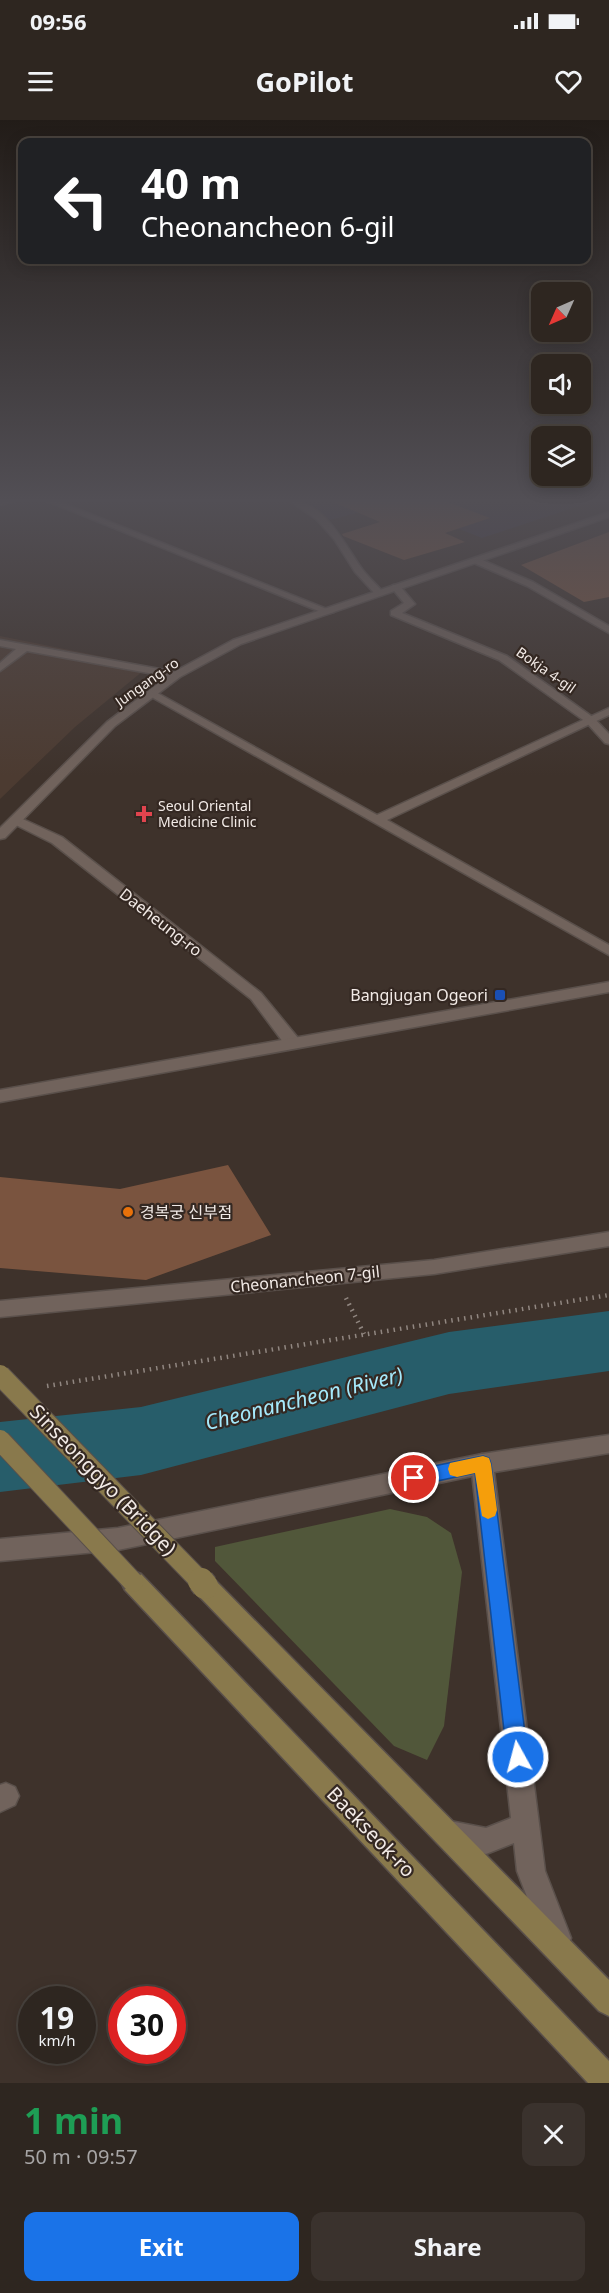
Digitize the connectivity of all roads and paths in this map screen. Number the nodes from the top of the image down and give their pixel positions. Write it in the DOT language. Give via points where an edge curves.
graph roads {
  1 [pos="280,593"];
  2 [pos="379,593"];
  3 [pos="401,593"];
  4 [pos="545,593"];
  5 [pos="329,612"];
  6 [pos="609,630"];
  7 [pos="0,643"];
  8 [pos="25,647"];
  9 [pos="0,668"];
  10 [pos="176,675"];
  11 [pos="152,693"];
  12 [pos="609,711"];
  13 [pos="590,720"];
  14 [pos="609,741"];
  15 [pos="16,820"];
  16 [pos="377,820"];
  17 [pos="0,835"];
  18 [pos="609,951"];
  19 [pos="609,987"];
  20 [pos="292,1042"];
  21 [pos="0,1096"];
  22 [pos="609,1239"];
  23 [pos="335,1276"];
  24 [pos="609,1295"];
  25 [pos="0,1309"];
  26 [pos="364,1334"];
  27 [pos="0,1375"];
  28 [pos="43,1387"];
  29 [pos="0,1440"];
  30 [pos="609,1444"];
  31 [pos="483,1464"];
  32 [pos="0,1550"];
  33 [pos="0,1793"];
  34 [pos="0,1799"];
  35 [pos="526,1825"];
  36 [pos="448,1833"];
  37 [pos="565,1956"];
  38 [pos="609,2001"];
  39 [pos="609,2083"];
  1 -- 5 [label="street"];
  2 -- 5 [label="street, Jungang-ro"];
  3 -- 13 [label="street, Bokja 4-gil" via="410,604 394,613 503,658"];
  4 -- 6 [label="street"];
  5 -- 10 [label="street, Jungang-ro" via="237,642"];
  7 -- 8 [label="street"];
  8 -- 9 [label="street"];
  8 -- 10 [label="street"];
  10 -- 11 [label="street, Jungang-ro"];
  11 -- 15 [label="street, Jungang-ro" via="111,724"];
  11 -- 16 [label="street"];
  12 -- 13 [label="street"];
  13 -- 14 [label="street, Bokja 4-gil"];
  13 -- 16 [label="street"];
  15 -- 17 [label="street, Jungang-ro"];
  15 -- 20 [label="street, Daeheung-ro" via="57,840 256,996"];
  16 -- 18 [label="street"];
  19 -- 20 [label="street"];
  20 -- 21 [label="street"];
  22 -- 23 [label="street, Cheonancheon 7-gil" via="467,1262"];
  23 -- 25 [label="street, Cheonancheon 7-gil"];
  23 -- 26 [label="path"];
  24 -- 26 [label="path"];
  26 -- 28 [label="path"];
  27 -- 36 [label="main road, Sinseonggyo (Bridge), bridge"];
  29 -- 39 [label="main road, Baekseok-ro, bridge"];
  30 -- 31 [label="street"];
  31 -- 32 [label="street" via="118,1539"];
  31 -- 35 [label="street"];
  33 -- 34 [label="street" via="6,1796"];
  35 -- 36 [label="street" via="486,1841"];
  35 -- 37 [label="street" via="531,1871"];
  36 -- 37 [label="main road"];
  37 -- 38 [label="main road"];
}
